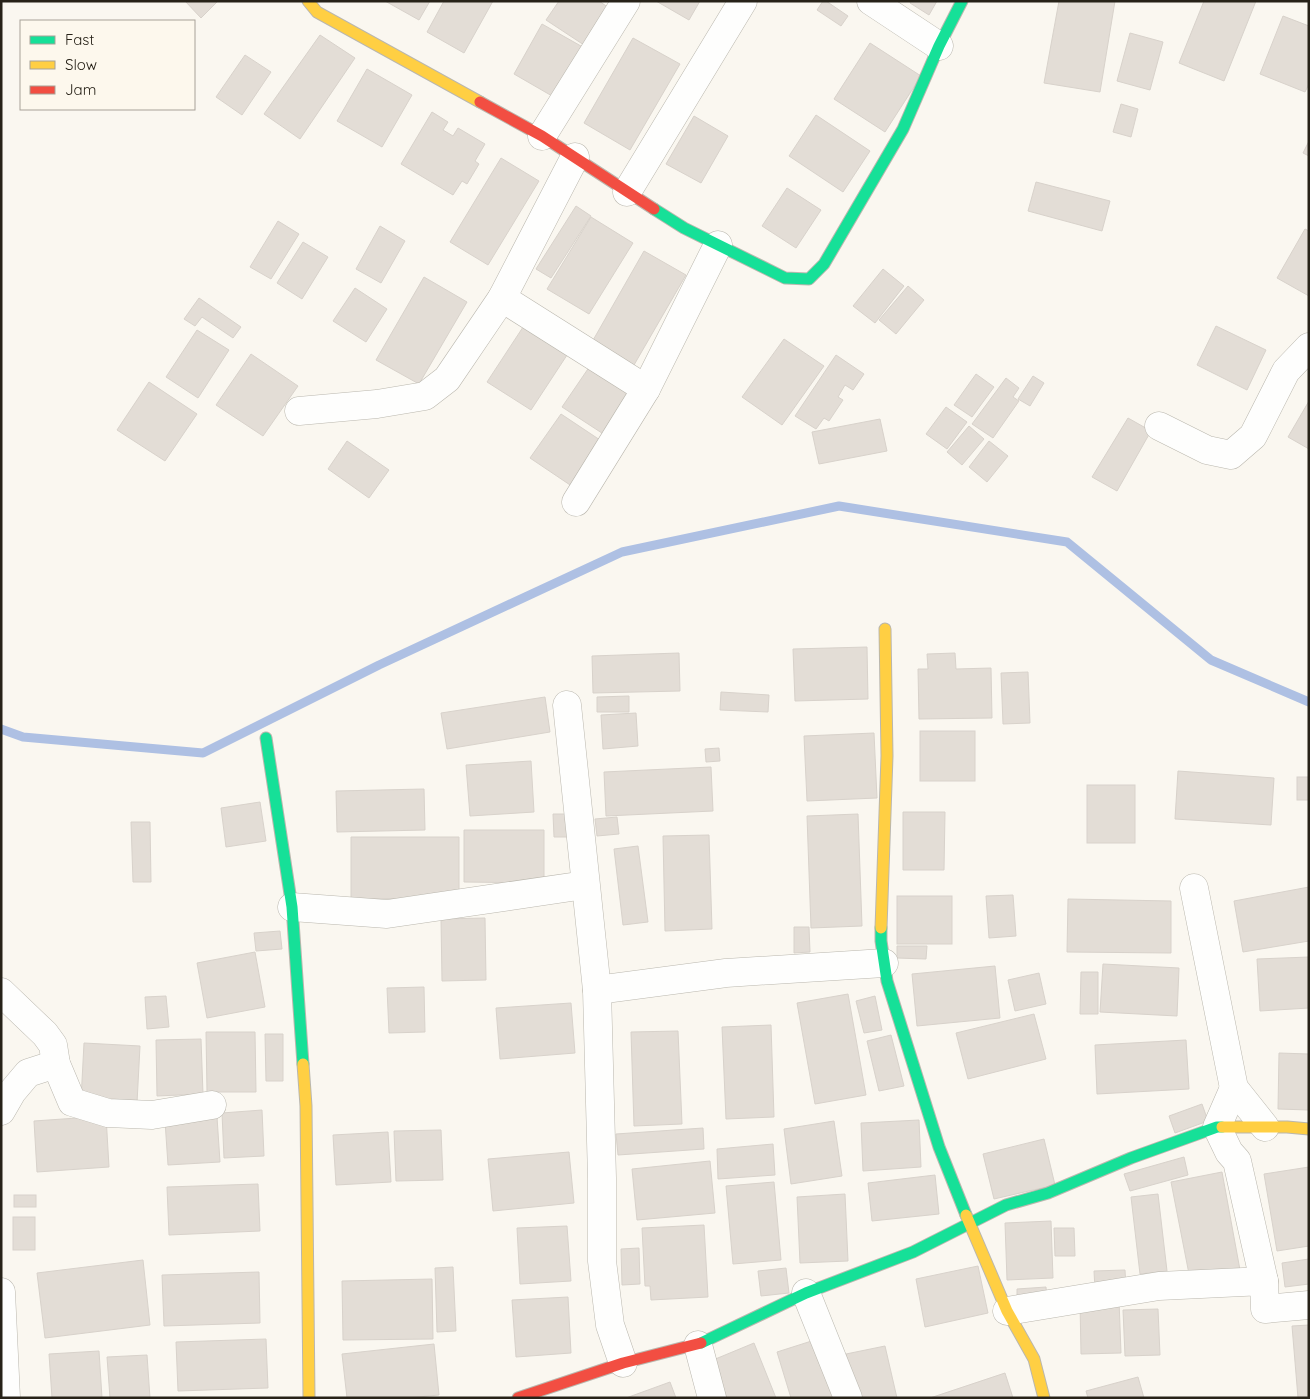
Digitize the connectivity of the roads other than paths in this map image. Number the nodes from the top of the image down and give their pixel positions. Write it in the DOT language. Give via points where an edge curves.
graph roads {
  1 [pos="308,1"];
  2 [pos="626,1"];
  3 [pos="743,1"];
  4 [pos="871,1"];
  5 [pos="962,1"];
  6 [pos="939,46"];
  7 [pos="542,136"];
  8 [pos="575,157"];
  9 [pos="627,192"];
  10 [pos="718,245"];
  11 [pos="502,298"];
  12 [pos="1309,347"];
  13 [pos="646,389"];
  14 [pos="299,411"];
  15 [pos="1159,426"];
  16 [pos="576,502"];
  17 [pos="885,629"];
  18 [pos="567,705"];
  19 [pos="266,738"];
  20 [pos="586,885"];
  21 [pos="1194,888"];
  22 [pos="292,908"];
  23 [pos="884,962"];
  24 [pos="596,990"];
  25 [pos="1,992"];
  26 [pos="56,1064"];
  27 [pos="1234,1088"];
  28 [pos="212,1105"];
  29 [pos="1,1111"];
  30 [pos="1217,1127"];
  31 [pos="1266,1127"];
  32 [pos="1309,1129"];
  33 [pos="970,1224"];
  34 [pos="1264,1281"];
  35 [pos="1,1292"];
  36 [pos="806,1293"];
  37 [pos="1309,1305"];
  38 [pos="1007,1312"];
  39 [pos="698,1345"];
  40 [pos="622,1363"];
  41 [pos="6,1398"];
  42 [pos="309,1398"];
  43 [pos="519,1398"];
  44 [pos="712,1398"];
  45 [pos="848,1398"];
  46 [pos="1044,1398"];
  1 -- 7 [label="street" via="317,12"];
  2 -- 7 [label="street"];
  3 -- 9 [label="street"];
  4 -- 6 [label="street"];
  5 -- 6 [label="street"];
  6 -- 10 [label="street" via="903,129 824,264 809,279 785,278"];
  7 -- 8 [label="street"];
  8 -- 9 [label="street"];
  8 -- 11 [label="street"];
  9 -- 10 [label="street"];
  10 -- 13 [label="street"];
  11 -- 13 [label="street"];
  11 -- 14 [label="street" via="447,379 425,396"];
  12 -- 15 [label="street" via="1286,371 1253,436 1231,455 1207,450"];
  13 -- 16 [label="street"];
  17 -- 23 [label="street" via="887,756 881,941"];
  18 -- 20 [label="street"];
  19 -- 22 [label="street"];
  20 -- 22 [label="street" via="387,914"];
  20 -- 24 [label="street"];
  21 -- 27 [label="street"];
  22 -- 42 [label="street" via="306,1106"];
  23 -- 24 [label="street" via="726,973"];
  23 -- 33 [label="street" via="887,981 939,1147"];
  24 -- 40 [label="street" via="602,1261 610,1326"];
  25 -- 26 [label="street" via="45,1034 53,1045"];
  26 -- 28 [label="street" via="72,1102 108,1113 152,1114"];
  26 -- 29 [label="street" via="28,1072"];
  27 -- 30 [label="street"];
  27 -- 31 [label="street"];
  30 -- 31 [label="street"];
  30 -- 33 [label="street" via="1130,1158 1048,1193 1006,1205"];
  30 -- 34 [label="street" via="1236,1161"];
  31 -- 32 [label="street"];
  33 -- 36 [label="street" via="913,1252"];
  33 -- 38 [label="street"];
  34 -- 37 [label="street" via="1265,1309"];
  34 -- 38 [label="street" via="1159,1286"];
  35 -- 41 [label="street"];
  36 -- 39 [label="street"];
  36 -- 45 [label="street"];
  38 -- 46 [label="street" via="1034,1359"];
  39 -- 40 [label="street"];
  39 -- 44 [label="street"];
  40 -- 43 [label="street"];
}
